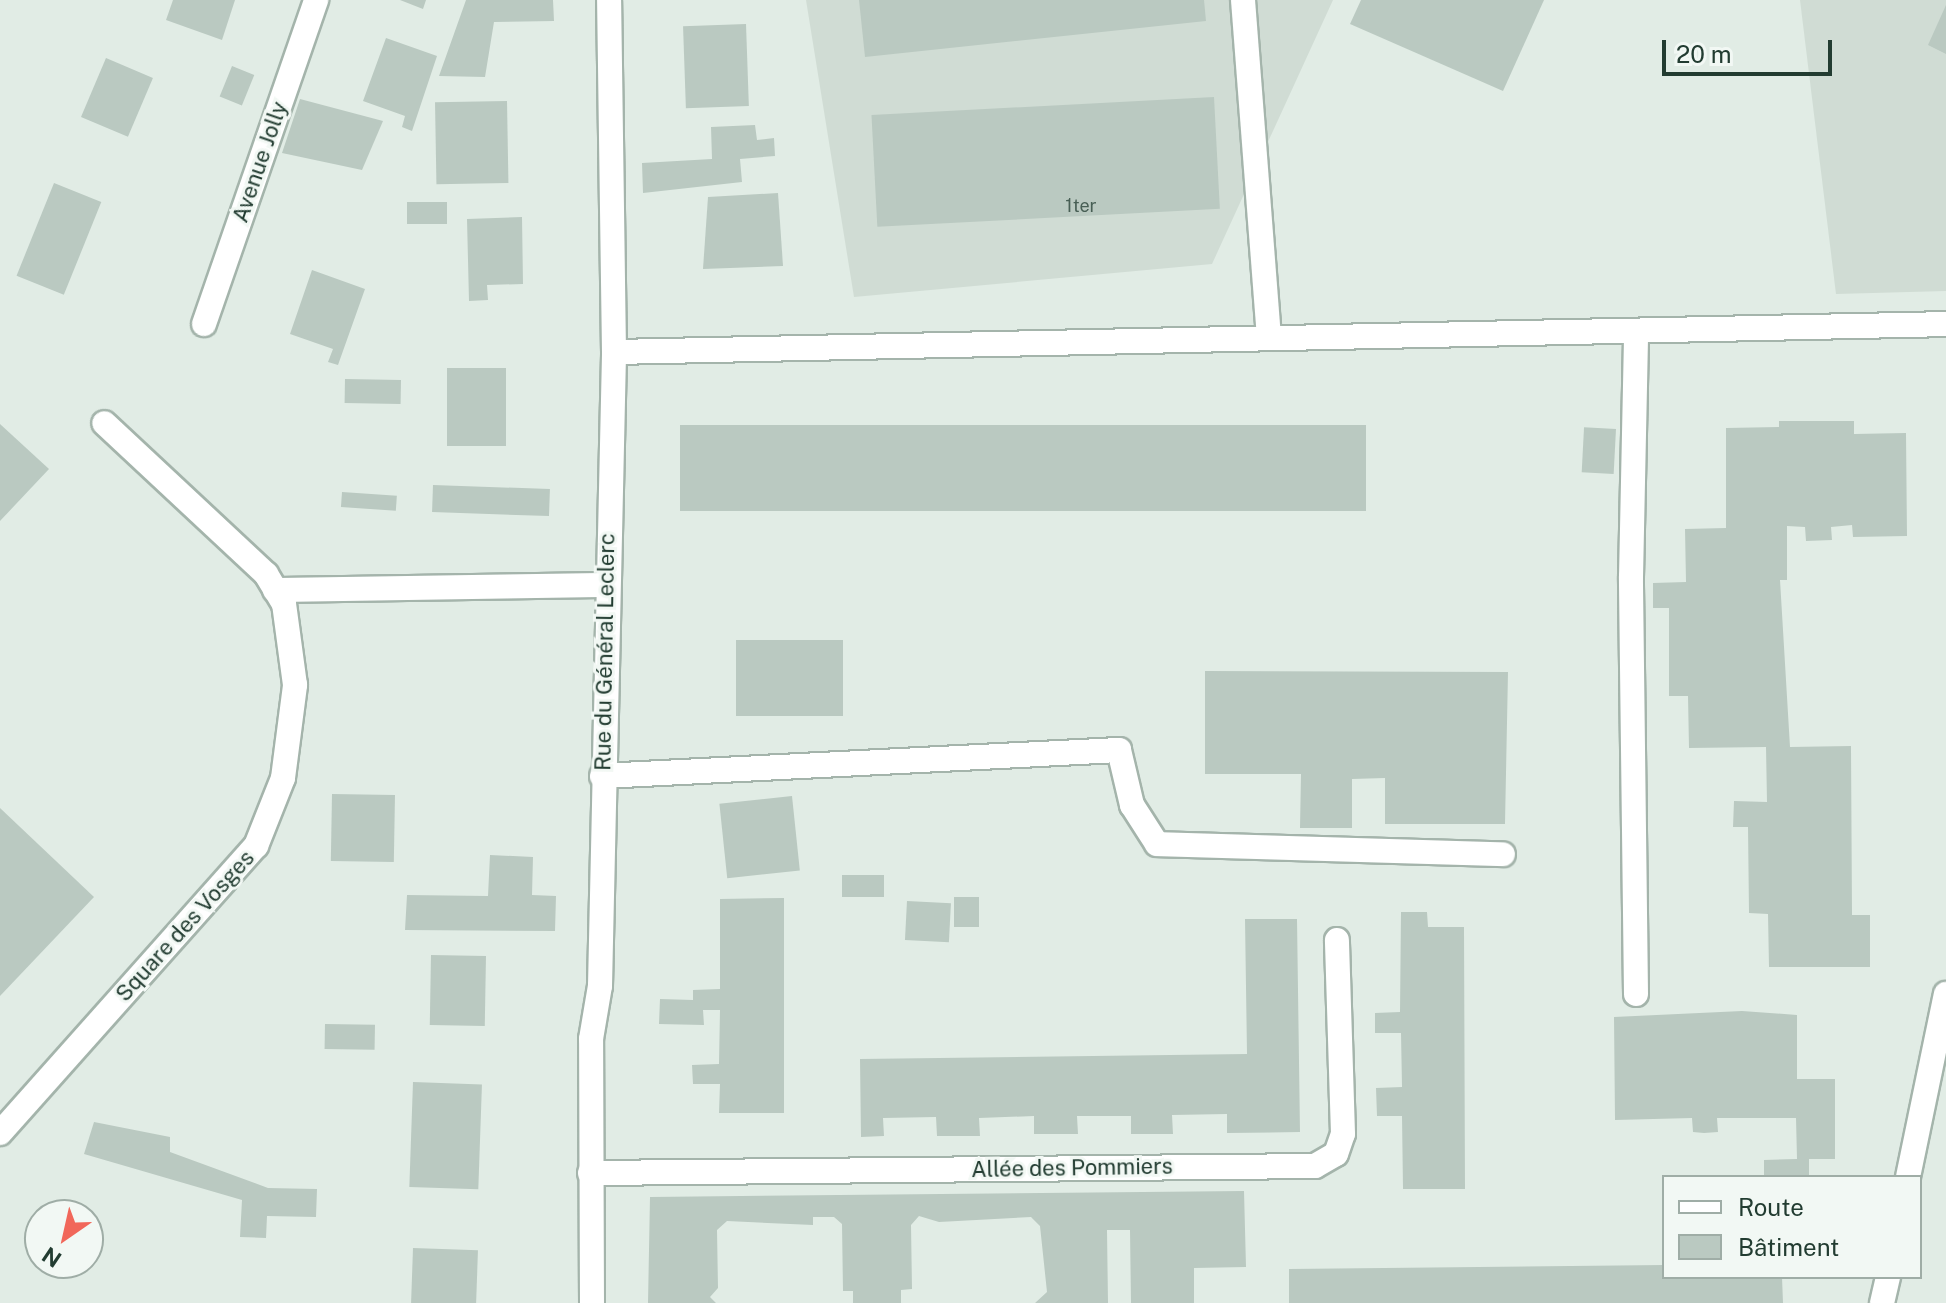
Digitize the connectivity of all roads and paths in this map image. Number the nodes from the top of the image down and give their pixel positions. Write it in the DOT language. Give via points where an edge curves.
graph roads {
  1 [pos="316,0"];
  2 [pos="609,0"];
  3 [pos="1243,0"];
  4 [pos="204,324"];
  5 [pos="1946,324"];
  6 [pos="1636,331"];
  7 [pos="1269,336"];
  8 [pos="614,352"];
  9 [pos="104,423"];
  10 [pos="605,585"];
  11 [pos="275,590"];
  12 [pos="602,776"];
  13 [pos="1503,854"];
  14 [pos="1337,940"];
  15 [pos="1636,994"];
  16 [pos="1946,994"];
  17 [pos="1943,1025"];
  18 [pos="0,1133"];
  19 [pos="590,1173"];
  20 [pos="1908,1175"];
  21 [pos="1888,1279"];
  22 [pos="592,1303"];
  23 [pos="1882,1303"];
  1 -- 4 [label="street, Avenue Jolly"];
  2 -- 8 [label="street, Rue du Général Leclerc"];
  3 -- 7 [label="street"];
  5 -- 6 [label="street"];
  6 -- 7 [label="street"];
  6 -- 15 [label="street" via="1631,577"];
  7 -- 8 [label="street"];
  8 -- 10 [label="street, Rue du Général Leclerc"];
  9 -- 11 [label="street, Square des Vosges"];
  10 -- 11 [label="street"];
  10 -- 12 [label="street, Rue du Général Leclerc"];
  11 -- 18 [label="street, Square des Vosges" via="295,644 295,685 274,814 213,896"];
  12 -- 13 [label="street" via="1119,750 1132,805 1157,844"];
  12 -- 19 [label="street, Rue du Général Leclerc"];
  14 -- 19 [label="street, Allée des Pommiers" via="1343,1134 1336,1154 1315,1166"];
  16 -- 17 [label="street"];
  17 -- 20 [label="street"];
  19 -- 22 [label="street, Rue du Général Leclerc"];
  21 -- 23 [label="street"];
}
